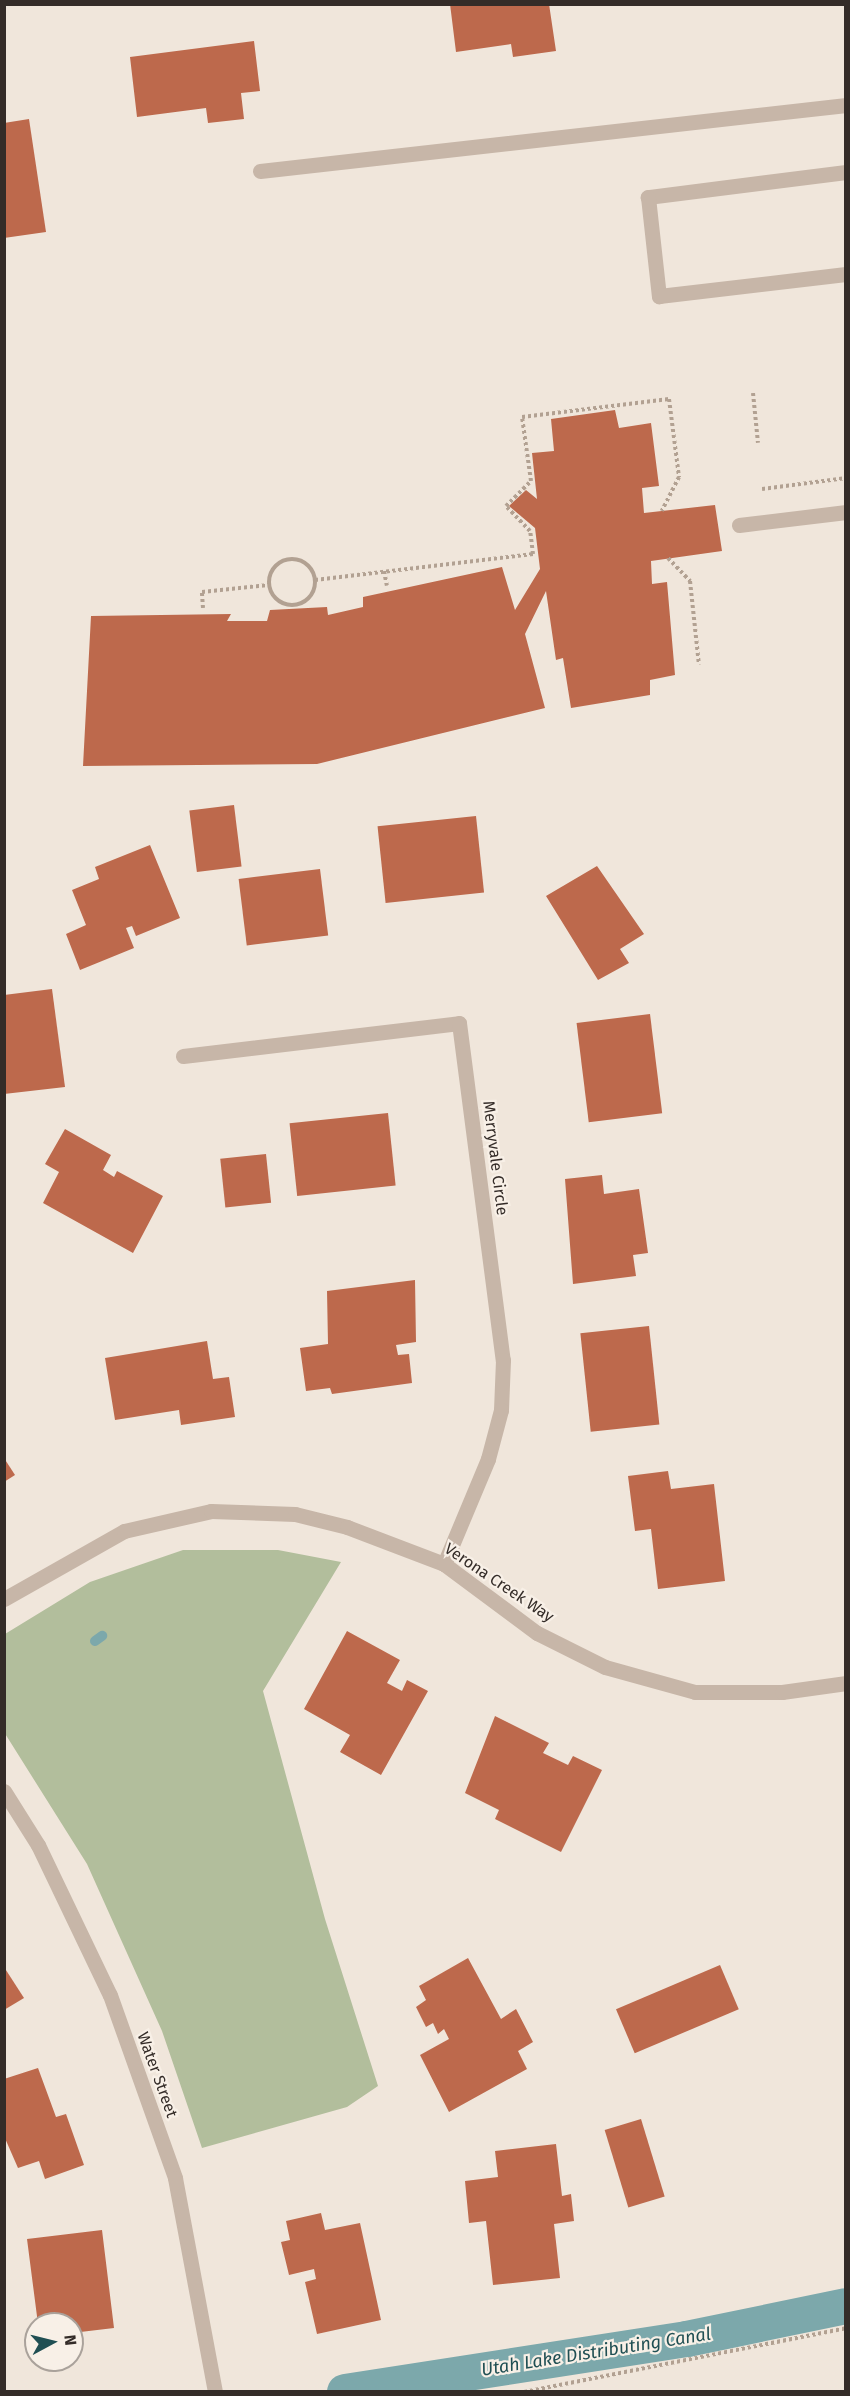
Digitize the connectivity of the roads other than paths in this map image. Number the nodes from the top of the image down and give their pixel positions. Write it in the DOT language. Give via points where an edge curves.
graph roads {
  1 [pos="846,105"];
  2 [pos="260,171"];
  3 [pos="846,172"];
  4 [pos="846,274"];
  5 [pos="846,512"];
  6 [pos="739,525"];
  7 [pos="183,1056"];
  8 [pos="444,1564"];
  9 [pos="4,1599"];
  10 [pos="846,1683"];
  11 [pos="4,1791"];
  12 [pos="215,2391"];
  1 -- 2 [label="street"];
  3 -- 4 [label="street" via="648,197 659,296"];
  5 -- 6 [label="street"];
  7 -- 8 [label="street, Merryvale Circle" via="459,1023 503,1360 501,1410 488,1459"];
  8 -- 9 [label="street, Verona Creek Way" via="347,1527 295,1514 211,1511 124,1531"];
  8 -- 10 [label="street, Verona Creek Way" via="537,1633 605,1667 695,1692 782,1692"];
  11 -- 12 [label="street, Water Street" via="38,1845 110,1995 171,2167"];
}
